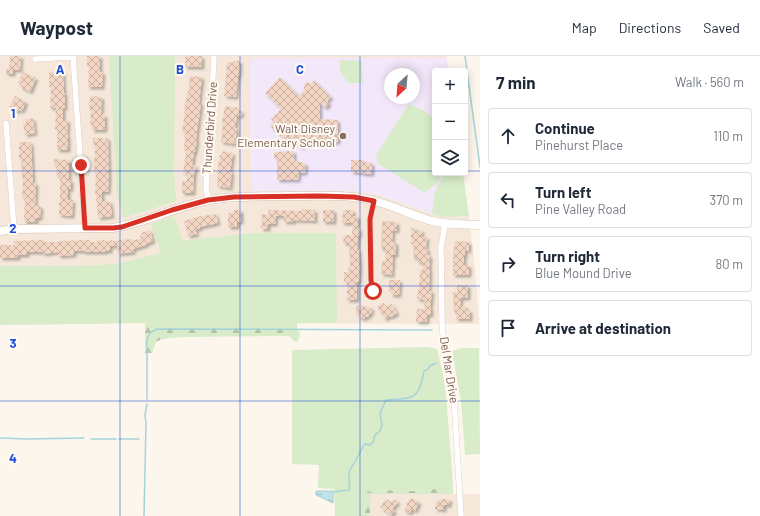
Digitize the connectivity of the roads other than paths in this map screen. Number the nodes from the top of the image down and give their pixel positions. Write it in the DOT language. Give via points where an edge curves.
graph roads {
  1 [pos="73,56"];
  2 [pos="214,56"];
  3 [pos="35,59"];
  4 [pos="6,123"];
  5 [pos="208,200"];
  6 [pos="374,201"];
  7 [pos="445,224"];
  8 [pos="480,225"];
  9 [pos="85,228"];
  10 [pos="14,230"];
  11 [pos="0,231"];
  12 [pos="373,291"];
  13 [pos="461,516"];
  1 -- 3 [label="street"];
  1 -- 9 [label="street"];
  2 -- 5 [label="street, Thunderbird Drive" via="206,187"];
  4 -- 10 [label="street"];
  5 -- 6 [label="street" via="234,197 319,196 354,197"];
  5 -- 9 [label="street" via="122,227"];
  6 -- 7 [label="street"];
  6 -- 12 [label="street" via="370,219"];
  7 -- 8 [label="street"];
  7 -- 13 [label="street, Del Mar Drive" via="441,247 442,323 454,398"];
  9 -- 10 [label="street"];
  10 -- 11 [label="street"];
}
